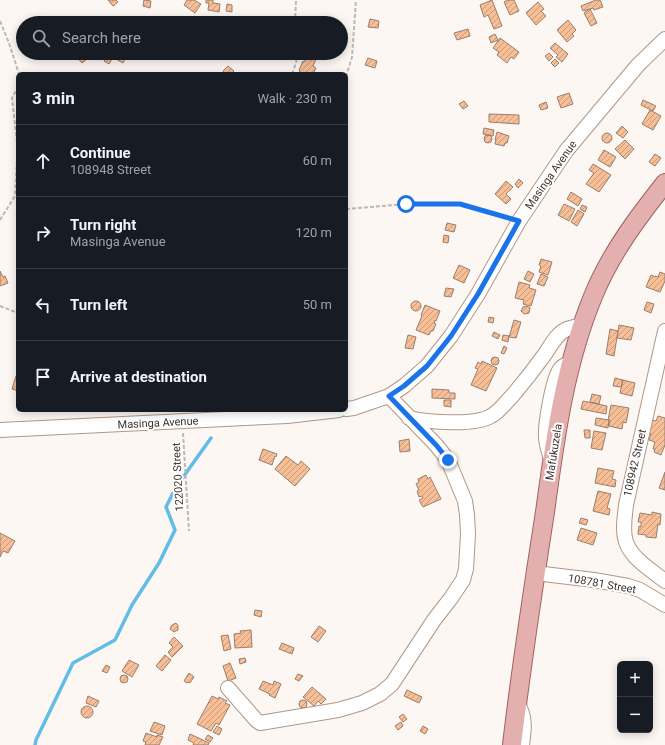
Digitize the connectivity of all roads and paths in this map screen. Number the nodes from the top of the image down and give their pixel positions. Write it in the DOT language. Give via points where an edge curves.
graph roads {
  1 [pos="296,0"];
  2 [pos="356,0"];
  3 [pos="295,16"];
  4 [pos="0,22"];
  5 [pos="665,39"];
  6 [pos="296,60"];
  7 [pos="18,72"];
  8 [pos="293,72"];
  9 [pos="348,72"];
  10 [pos="16,91"];
  11 [pos="16,127"];
  12 [pos="16,178"];
  13 [pos="665,182"];
  14 [pos="348,209"];
  15 [pos="0,220"];
  16 [pos="519,221"];
  17 [pos="0,306"];
  18 [pos="16,312"];
  19 [pos="582,325"];
  20 [pos="665,331"];
  21 [pos="389,396"];
  22 [pos="348,409"];
  23 [pos="322,412"];
  24 [pos="409,418"];
  25 [pos="182,421"];
  26 [pos="0,430"];
  27 [pos="189,531"];
  28 [pos="535,573"];
  29 [pos="665,581"];
  30 [pos="665,605"];
  31 [pos="228,688"];
  32 [pos="517,702"];
  33 [pos="512,745"];
  34 [pos="522,745"];
  1 -- 3 [label="path"];
  2 -- 9 [label="path" via="352,57"];
  4 -- 7 [label="path"];
  5 -- 16 [label="street, Masinga Avenue" via="638,65 566,151"];
  6 -- 8 [label="path"];
  10 -- 11 [label="path" via="12,98"];
  12 -- 15 [label="path" via="15,196"];
  13 -- 19 [label="main road, Mafukuzela" via="640,214 609,263"];
  14 -- 16 [label="path" via="406,204 460,204"];
  16 -- 21 [label="street, Masinga Avenue" via="451,336 427,366"];
  17 -- 18 [label="path"];
  19 -- 24 [label="street" via="567,329 556,338 518,388 491,416 483,420 445,423"];
  19 -- 28 [label="main road, Mafukuzela" via="558,423"];
  20 -- 29 [label="street, 108942 Street" via="626,505 624,528 626,542 633,554"];
  21 -- 22 [label="street, Masinga Avenue"];
  21 -- 24 [label="street"];
  23 -- 25 [label="street, Masinga Avenue"];
  24 -- 31 [label="street" via="448,460 465,501 468,528 466,568 463,580 452,598 434,620 392,684 380,694 362,703 338,710 260,723"];
  25 -- 26 [label="street, Masinga Avenue"];
  25 -- 27 [label="path, 122020 Street"];
  28 -- 30 [label="street, 108781 Street" via="628,586"];
  28 -- 32 [label="main road, Mafukuzela"];
  32 -- 33 [label="main road, Mafukuzela"];
  32 -- 34 [label="street" via="524,718"];
}
